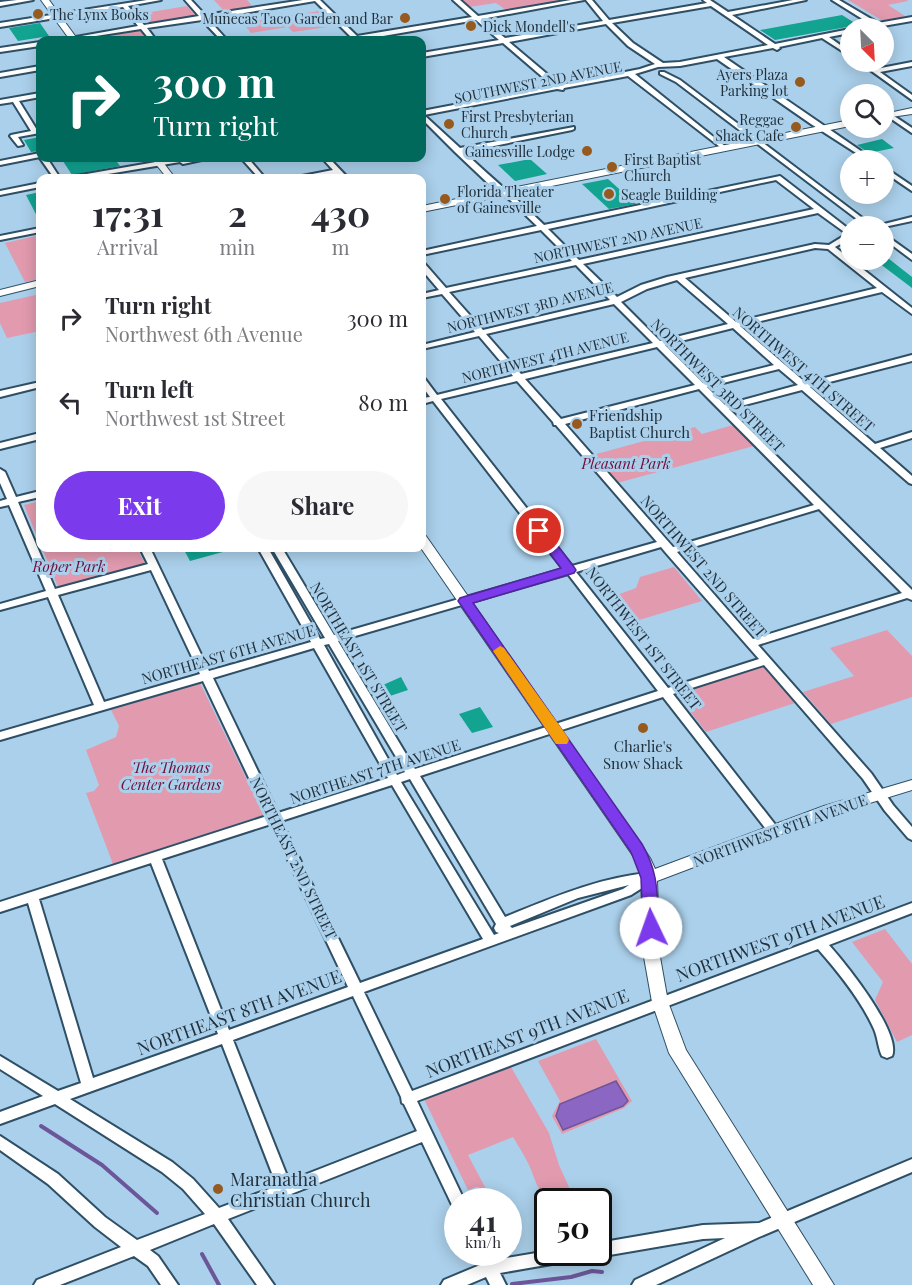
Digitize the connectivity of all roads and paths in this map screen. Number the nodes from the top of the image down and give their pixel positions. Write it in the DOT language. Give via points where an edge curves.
graph roads {
  1 [pos="30,0"];
  2 [pos="45,0"];
  3 [pos="158,0"];
  4 [pos="188,0"];
  5 [pos="251,0"];
  6 [pos="315,0"];
  7 [pos="456,0"];
  8 [pos="581,0"];
  9 [pos="589,0"];
  10 [pos="596,0"];
  11 [pos="803,0"];
  12 [pos="836,0"];
  13 [pos="569,1"];
  14 [pos="708,2"];
  15 [pos="0,4"];
  16 [pos="124,5"];
  17 [pos="258,8"];
  18 [pos="599,11"];
  19 [pos="726,14"];
  20 [pos="56,16"];
  21 [pos="204,17"];
  22 [pos="476,18"];
  23 [pos="864,18"];
  24 [pos="912,21"];
  25 [pos="608,22"];
  26 [pos="1,23"];
  27 [pos="894,25"];
  28 [pos="142,27"];
  29 [pos="840,35"];
  30 [pos="70,36"];
  31 [pos="94,36"];
  32 [pos="150,36"];
  33 [pos="221,36"];
  34 [pos="353,36"];
  35 [pos="373,36"];
  36 [pos="825,38"];
  37 [pos="503,41"];
  38 [pos="36,45"];
  39 [pos="776,47"];
  40 [pos="840,48"];
  41 [pos="0,50"];
  42 [pos="426,54"];
  43 [pos="720,58"];
  44 [pos="912,64"];
  45 [pos="894,68"];
  46 [pos="36,69"];
  47 [pos="662,69"];
  48 [pos="877,72"];
  49 [pos="0,75"];
  50 [pos="631,75"];
  51 [pos="559,88"];
  52 [pos="36,96"];
  53 [pos="912,98"];
  54 [pos="15,99"];
  55 [pos="0,102"];
  56 [pos="912,111"];
  57 [pos="426,114"];
  58 [pos="894,114"];
  59 [pos="426,116"];
  60 [pos="894,121"];
  61 [pos="840,125"];
  62 [pos="572,128"];
  63 [pos="824,129"];
  64 [pos="36,130"];
  65 [pos="912,131"];
  66 [pos="36,132"];
  67 [pos="759,142"];
  68 [pos="724,148"];
  69 [pos="856,150"];
  70 [pos="457,151"];
  71 [pos="36,156"];
  72 [pos="29,157"];
  73 [pos="159,162"];
  74 [pos="248,162"];
  75 [pos="330,162"];
  76 [pos="0,163"];
  77 [pos="339,171"];
  78 [pos="96,174"];
  79 [pos="111,174"];
  80 [pos="259,174"];
  81 [pos="323,174"];
  82 [pos="342,174"];
  83 [pos="894,176"];
  84 [pos="36,188"];
  85 [pos="912,189"];
  86 [pos="505,192"];
  87 [pos="0,195"];
  88 [pos="426,208"];
  89 [pos="821,210"];
  90 [pos="857,216"];
  91 [pos="912,219"];
  92 [pos="894,223"];
  93 [pos="840,226"];
  94 [pos="542,227"];
  95 [pos="36,231"];
  96 [pos="0,238"];
  97 [pos="840,240"];
  98 [pos="894,244"];
  99 [pos="830,247"];
  100 [pos="426,252"];
  101 [pos="912,258"];
  102 [pos="579,263"];
  103 [pos="426,271"];
  104 [pos="679,277"];
  105 [pos="36,284"];
  106 [pos="885,289"];
  107 [pos="36,290"];
  108 [pos="443,291"];
  109 [pos="0,294"];
  110 [pos="426,295"];
  111 [pos="616,301"];
  112 [pos="912,312"];
  113 [pos="734,326"];
  114 [pos="480,333"];
  115 [pos="658,344"];
  116 [pos="426,346"];
  117 [pos="912,358"];
  118 [pos="780,366"];
  119 [pos="518,378"];
  120 [pos="36,384"];
  121 [pos="700,386"];
  122 [pos="426,387"];
  123 [pos="803,387"];
  124 [pos="0,392"];
  125 [pos="434,398"];
  126 [pos="426,400"];
  127 [pos="722,408"];
  128 [pos="557,423"];
  129 [pos="912,435"];
  130 [pos="36,437"];
  131 [pos="0,446"];
  132 [pos="873,447"];
  133 [pos="0,472"];
  134 [pos="912,481"];
  135 [pos="36,495"];
  136 [pos="12,501"];
  137 [pos="0,504"];
  138 [pos="820,506"];
  139 [pos="426,544"];
  140 [pos="666,547"];
  141 [pos="147,552"];
  142 [pos="265,552"];
  143 [pos="279,552"];
  144 [pos="154,566"];
  145 [pos="570,570"];
  146 [pos="292,574"];
  147 [pos="280,577"];
  148 [pos="51,593"];
  149 [pos="911,595"];
  150 [pos="465,601"];
  151 [pos="0,607"];
  152 [pos="330,640"];
  153 [pos="752,643"];
  154 [pos="317,644"];
  155 [pos="766,660"];
  156 [pos="206,676"];
  157 [pos="665,692"];
  158 [pos="367,700"];
  159 [pos="353,705"];
  160 [pos="100,706"];
  161 [pos="553,728"];
  162 [pos="0,736"];
  163 [pos="412,775"];
  164 [pos="395,780"];
  165 [pos="912,785"];
  166 [pos="879,794"];
  167 [pos="275,819"];
  168 [pos="772,831"];
  169 [pos="912,835"];
  170 [pos="450,839"];
  171 [pos="433,844"];
  172 [pos="155,857"];
  173 [pos="649,878"];
  174 [pos="32,897"];
  175 [pos="0,907"];
  176 [pos="912,908"];
  177 [pos="506,929"];
  178 [pos="491,942"];
  179 [pos="820,943"];
  180 [pos="355,989"];
  181 [pos="660,1002"];
  182 [pos="224,1036"];
  183 [pos="887,1052"];
  184 [pos="0,1062"];
  185 [pos="89,1086"];
  186 [pos="56,1097"];
  187 [pos="407,1099"];
  188 [pos="0,1118"];
  189 [pos="425,1134"];
  190 [pos="0,1142"];
  191 [pos="912,1165"];
  192 [pos="285,1188"];
  193 [pos="451,1188"];
  194 [pos="217,1216"];
  195 [pos="782,1220"];
  196 [pos="759,1230"];
  197 [pos="136,1248"];
  198 [pos="612,1248"];
  199 [pos="534,1260"];
  200 [pos="490,1268"];
  201 [pos="42,1285"];
  202 [pos="170,1285"];
  203 [pos="266,1285"];
  204 [pos="449,1285"];
  205 [pos="498,1285"];
  206 [pos="640,1285"];
  207 [pos="824,1285"];
  1 -- 15 [label="street"];
  2 -- 20 [label="main road"];
  3 -- 16 [label="street"];
  4 -- 21 [label="street"];
  5 -- 17 [label="street"];
  6 -- 17 [label="street"];
  6 -- 34 [label="street"];
  7 -- 22 [label="street"];
  8 -- 13 [label="street"];
  9 -- 18 [label="street"];
  10 -- 18 [label="street"];
  11 -- 19 [label="street"];
  12 -- 23 [label="street"];
  13 -- 22 [label="street"];
  14 -- 19 [label="street"];
  14 -- 25 [label="street"];
  16 -- 20 [label="street"];
  16 -- 28 [label="street"];
  17 -- 21 [label="street"];
  18 -- 25 [label="street"];
  19 -- 39 [label="street"];
  20 -- 26 [label="street"];
  20 -- 30 [label="main road"];
  21 -- 28 [label="street"];
  21 -- 33 [label="street"];
  22 -- 35 [label="street"];
  22 -- 37 [label="street"];
  24 -- 27 [label="street"];
  25 -- 37 [label="street"];
  25 -- 47 [label="street"];
  28 -- 31 [label="street"];
  28 -- 32 [label="street"];
  29 -- 36 [label="street, SOUTHWEST 2ND AVENUE"];
  36 -- 39 [label="street, SOUTHWEST 2ND AVENUE"];
  36 -- 40 [label="street"];
  37 -- 42 [label="street"];
  37 -- 51 [label="street"];
  38 -- 41 [label="street"];
  39 -- 43 [label="street, SOUTHWEST 2ND AVENUE"];
  43 -- 47 [label="street, SOUTHWEST 2ND AVENUE"];
  43 -- 63 [label="street"];
  44 -- 45 [label="street"];
  46 -- 49 [label="street"];
  47 -- 50 [label="street, SOUTHWEST 2ND AVENUE"];
  47 -- 67 [label="street"];
  48 -- 53 [label="street"];
  50 -- 51 [label="street, SOUTHWEST 2ND AVENUE"];
  50 -- 68 [label="street"];
  51 -- 57 [label="street, SOUTHWEST 2ND AVENUE"];
  52 -- 54 [label="street"];
  54 -- 55 [label="street"];
  54 -- 64 [label="street"];
  56 -- 58 [label="main road"];
  59 -- 70 [label="street, NORTHWEST 3RD STREET"];
  60 -- 65 [label="street"];
  61 -- 63 [label="main road"];
  62 -- 70 [label="street"];
  63 -- 67 [label="main road"];
  63 -- 69 [label="street"];
  66 -- 72 [label="street" via="13,136"];
  67 -- 68 [label="main road"];
  67 -- 90 [label="street"];
  68 -- 86 [label="main road"];
  70 -- 86 [label="street, NORTHWEST 3RD STREET"];
  71 -- 72 [label="street"];
  72 -- 76 [label="street"];
  73 -- 78 [label="street"];
  73 -- 79 [label="street"];
  74 -- 80 [label="street"];
  75 -- 77 [label="street"];
  77 -- 81 [label="street"];
  77 -- 82 [label="street"];
  83 -- 85 [label="street"];
  84 -- 87 [label="street"];
  86 -- 88 [label="main road"];
  86 -- 94 [label="street, NORTHWEST 3RD STREET"];
  89 -- 93 [label="street"];
  89 -- 94 [label="street" via="777,178"];
  89 -- 102 [label="street, NORTHWEST 2ND AVENUE"];
  91 -- 92 [label="street"];
  94 -- 100 [label="street"];
  94 -- 102 [label="street, NORTHWEST 3RD STREET"];
  95 -- 96 [label="street"];
  97 -- 99 [label="street, NORTHWEST 3RD AVENUE"];
  98 -- 101 [label="street"];
  99 -- 104 [label="street, NORTHWEST 3RD AVENUE" via="815,246"];
  99 -- 106 [label="street"];
  102 -- 108 [label="street, NORTHWEST 2ND AVENUE"];
  102 -- 111 [label="street, NORTHWEST 3RD STREET"];
  103 -- 108 [label="street, NORTHWEST 2ND STREET"];
  104 -- 111 [label="street, NORTHWEST 3RD AVENUE" via="644,287"];
  104 -- 113 [label="street, NORTHWEST 4TH STREET"];
  105 -- 109 [label="main road"];
  106 -- 112 [label="street"];
  106 -- 113 [label="street, NORTHWEST 4TH AVENUE"];
  107 -- 109 [label="main road"];
  108 -- 110 [label="street, NORTHWEST 2ND AVENUE"];
  108 -- 114 [label="street, NORTHWEST 2ND STREET"];
  111 -- 114 [label="street, NORTHWEST 3RD AVENUE"];
  111 -- 115 [label="street, NORTHWEST 3RD STREET"];
  113 -- 115 [label="street, NORTHWEST 4TH AVENUE"];
  113 -- 118 [label="street, NORTHWEST 4TH STREET"];
  114 -- 116 [label="street, NORTHWEST 3RD AVENUE"];
  114 -- 119 [label="street, NORTHWEST 2ND STREET"];
  115 -- 119 [label="street, NORTHWEST 4TH AVENUE"];
  115 -- 121 [label="street, NORTHWEST 3RD STREET"];
  117 -- 123 [label="street"];
  118 -- 121 [label="street"];
  118 -- 123 [label="street, NORTHWEST 4TH STREET"];
  119 -- 125 [label="street, NORTHWEST 4TH AVENUE"];
  119 -- 128 [label="street, NORTHWEST 2ND STREET"];
  120 -- 124 [label="street"];
  121 -- 127 [label="street, NORTHWEST 3RD STREET"];
  121 -- 128 [label="street"];
  122 -- 125 [label="street, NORTHWEST 1ST STREET"];
  123 -- 127 [label="street"];
  123 -- 132 [label="street, NORTHWEST 4TH STREET"];
  125 -- 126 [label="street, NORTHWEST 4TH AVENUE"];
  125 -- 145 [label="street, NORTHWEST 1ST STREET"];
  127 -- 138 [label="street, NORTHWEST 3RD STREET"];
  128 -- 140 [label="street, NORTHWEST 2ND STREET"];
  129 -- 132 [label="street"];
  130 -- 131 [label="street"];
  132 -- 134 [label="street, NORTHWEST 4TH STREET"];
  133 -- 136 [label="street"];
  135 -- 136 [label="street"];
  136 -- 137 [label="street"];
  136 -- 148 [label="street"];
  138 -- 140 [label="street, NORTHEAST 6TH AVENUE"];
  138 -- 149 [label="street, NORTHWEST 3RD STREET"];
  139 -- 150 [label="main road"];
  140 -- 145 [label="street, NORTHEAST 6TH AVENUE"];
  140 -- 153 [label="street, NORTHWEST 2ND STREET"];
  141 -- 144 [label="street, NORTHEAST 2ND STREET"];
  142 -- 147 [label="street, NORTHEAST 1ST STREET"];
  143 -- 146 [label="street, NORTHEAST 1ST STREET"];
  144 -- 148 [label="street"];
  144 -- 156 [label="street, NORTHEAST 2ND STREET"];
  145 -- 150 [label="street, NORTHEAST 6TH AVENUE"];
  145 -- 157 [label="street, NORTHWEST 1ST STREET"];
  146 -- 147 [label="street"];
  146 -- 152 [label="street, NORTHEAST 1ST STREET"];
  147 -- 154 [label="street, NORTHEAST 1ST STREET"];
  148 -- 151 [label="street"];
  148 -- 160 [label="street"];
  149 -- 153 [label="street"];
  150 -- 152 [label="street, NORTHEAST 6TH AVENUE"];
  150 -- 161 [label="main road"];
  152 -- 154 [label="street, NORTHEAST 6TH AVENUE"];
  152 -- 158 [label="street, NORTHEAST 1ST STREET"];
  153 -- 155 [label="street, NORTHWEST 2ND STREET"];
  154 -- 156 [label="street, NORTHEAST 6TH AVENUE"];
  154 -- 159 [label="street, NORTHEAST 1ST STREET"];
  155 -- 157 [label="street, NORTHEAST 7TH AVENUE"];
  155 -- 166 [label="street, NORTHWEST 2ND STREET"];
  156 -- 160 [label="street, NORTHEAST 6TH AVENUE"];
  156 -- 167 [label="street, NORTHEAST 2ND STREET"];
  157 -- 161 [label="street, NORTHEAST 7TH AVENUE"];
  157 -- 168 [label="street, NORTHWEST 1ST STREET"];
  158 -- 159 [label="street"];
  158 -- 163 [label="street, NORTHEAST 1ST STREET"];
  159 -- 164 [label="street, NORTHEAST 1ST STREET"];
  160 -- 162 [label="street, NORTHEAST 6TH AVENUE"];
  161 -- 163 [label="street, NORTHEAST 7TH AVENUE"];
  161 -- 173 [label="main road" via="637,848"];
  163 -- 164 [label="street, NORTHEAST 7TH AVENUE"];
  163 -- 170 [label="street, NORTHEAST 1ST STREET"];
  164 -- 167 [label="street, NORTHEAST 7TH AVENUE"];
  164 -- 171 [label="street, NORTHEAST 1ST STREET"];
  165 -- 166 [label="main road, NORTHWEST 8TH AVENUE"];
  166 -- 168 [label="main road, NORTHWEST 8TH AVENUE"];
  166 -- 169 [label="street, NORTHWEST 2ND STREET"];
  167 -- 172 [label="street, NORTHEAST 7TH AVENUE"];
  167 -- 180 [label="street, NORTHEAST 2ND STREET"];
  168 -- 173 [label="main road, NORTHWEST 8TH AVENUE"];
  170 -- 171 [label="street"];
  170 -- 177 [label="street, NORTHEAST 1ST STREET"];
  171 -- 178 [label="street, NORTHEAST 1ST STREET"];
  172 -- 174 [label="street, NORTHEAST 7TH AVENUE"];
  172 -- 182 [label="street"];
  173 -- 177 [label="street" via="627,892"];
  173 -- 181 [label="main road" via="652,957"];
  174 -- 175 [label="street, NORTHEAST 7TH AVENUE"];
  174 -- 185 [label="street"];
  176 -- 179 [label="street, NORTHWEST 9TH AVENUE"];
  177 -- 178 [label="street"];
  178 -- 180 [label="street, NORTHEAST 8TH AVENUE"];
  179 -- 181 [label="street, NORTHWEST 9TH AVENUE"];
  179 -- 183 [label="street" via="837,961 880,1026"];
  180 -- 182 [label="street, NORTHEAST 8TH AVENUE"];
  180 -- 187 [label="street, NORTHEAST 2ND STREET"];
  181 -- 187 [label="street, NORTHEAST 9TH AVENUE"];
  181 -- 195 [label="main road" via="678,1053"];
  182 -- 185 [label="street, NORTHEAST 8TH AVENUE"];
  182 -- 192 [label="street"];
  184 -- 186 [label="street"];
  185 -- 186 [label="street, NORTHEAST 8TH AVENUE"];
  186 -- 188 [label="street, NORTHEAST 8TH AVENUE"];
  186 -- 194 [label="street" via="167,1167"];
  187 -- 189 [label="street, NORTHEAST 2ND STREET"];
  189 -- 192 [label="street"];
  189 -- 193 [label="street, NORTHEAST 2ND STREET"];
  190 -- 197 [label="street" via="53,1179 100,1222"];
  191 -- 195 [label="street"];
  192 -- 194 [label="street"];
  194 -- 197 [label="street"];
  194 -- 203 [label="street"];
  195 -- 196 [label="street"];
  195 -- 207 [label="main road"];
  196 -- 198 [label="street" via="703,1232"];
  196 -- 206 [label="street"];
  197 -- 201 [label="street"];
  197 -- 202 [label="street" via="153,1261"];
  199 -- 200 [label="street"];
  200 -- 204 [label="street"];
  200 -- 205 [label="street"];
}
